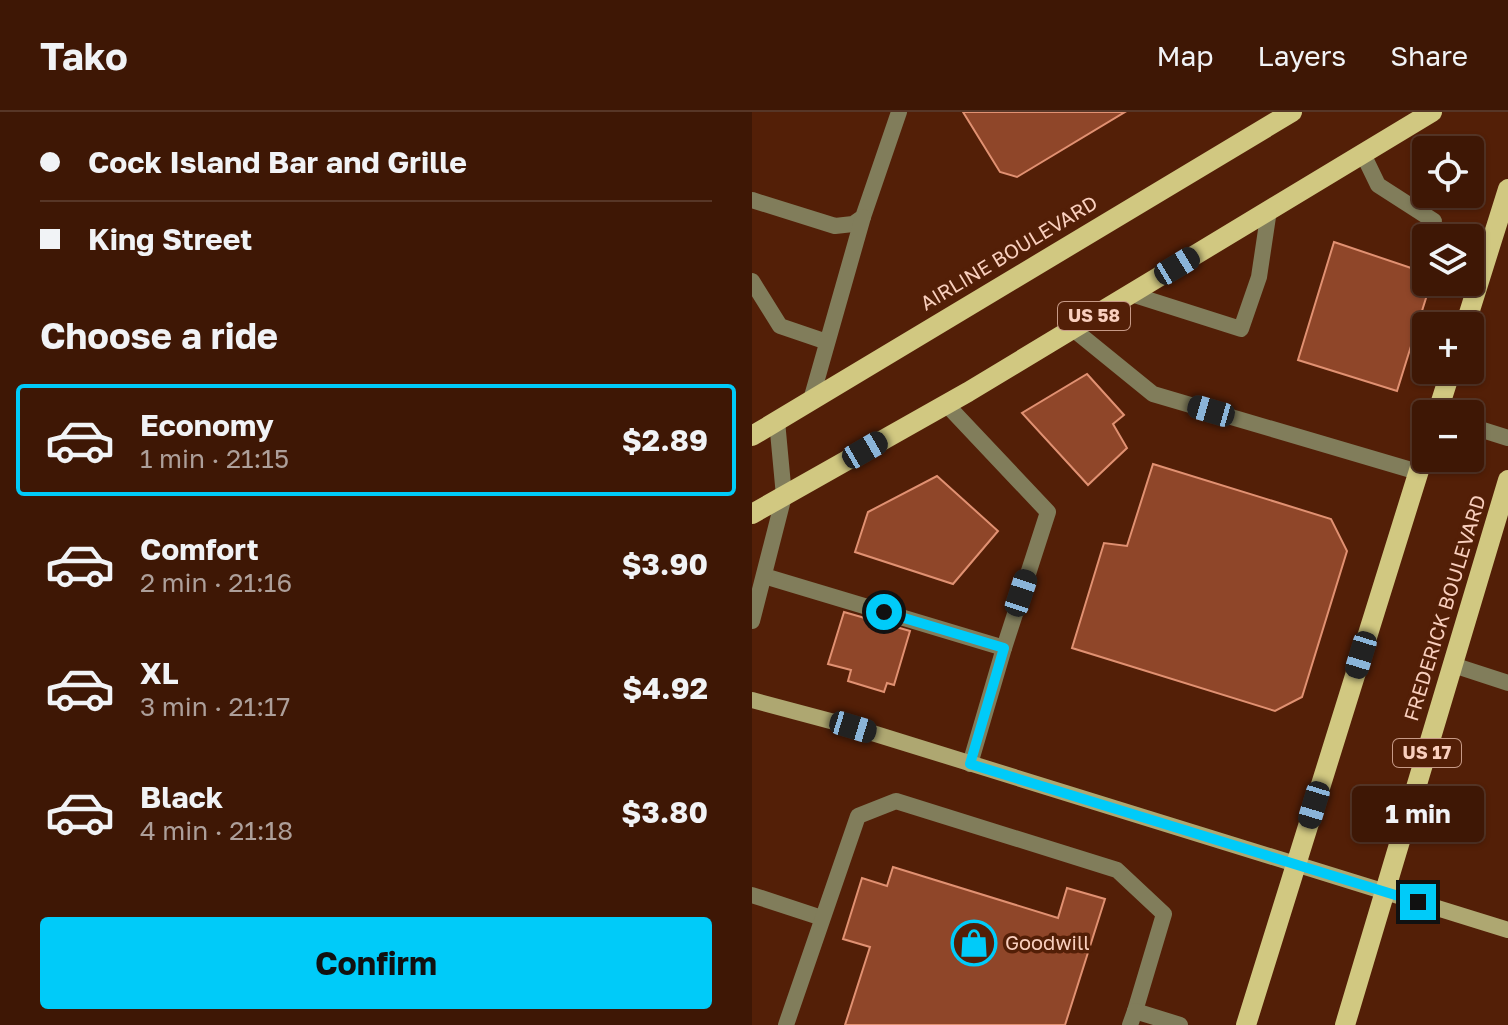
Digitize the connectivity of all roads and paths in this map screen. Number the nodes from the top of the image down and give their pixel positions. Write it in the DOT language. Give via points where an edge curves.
graph roads {
  1 [pos="899,112"];
  2 [pos="1292,112"];
  3 [pos="1432,112"];
  4 [pos="1363,154"];
  5 [pos="1508,189"];
  6 [pos="752,200"];
  7 [pos="1269,210"];
  8 [pos="863,217"];
  9 [pos="1434,221"];
  10 [pos="752,281"];
  11 [pos="1131,294"];
  12 [pos="1469,312"];
  13 [pos="1073,329"];
  14 [pos="827,342"];
  15 [pos="811,400"];
  16 [pos="946,404"];
  17 [pos="777,421"];
  18 [pos="1484,430"];
  19 [pos="752,436"];
  20 [pos="1508,438"];
  21 [pos="1412,470"];
  22 [pos="1418,472"];
  23 [pos="1508,480"];
  24 [pos="784,496"];
  25 [pos="752,514"];
  26 [pos="764,576"];
  27 [pos="752,621"];
  28 [pos="1004,648"];
  29 [pos="1453,665"];
  30 [pos="1508,683"];
  31 [pos="752,700"];
  32 [pos="970,764"];
  33 [pos="1295,865"];
  34 [pos="1385,892"];
  35 [pos="752,895"];
  36 [pos="822,918"];
  37 [pos="1508,930"];
  38 [pos="1133,1018"];
  39 [pos="786,1025"];
  40 [pos="1180,1025"];
  41 [pos="1246,1025"];
  42 [pos="1345,1025"];
  1 -- 8 [label="street"];
  2 -- 15 [label="main road, AIRLINE BOULEVARD"];
  3 -- 4 [label="main road, US 58"];
  4 -- 7 [label="main road, US 58"];
  4 -- 9 [label="street" via="1378,185"];
  5 -- 12 [label="main road"];
  6 -- 8 [label="street" via="835,226"];
  7 -- 11 [label="main road, US 58"];
  7 -- 11 [label="street" via="1259,277 1241,329"];
  8 -- 14 [label="street"];
  10 -- 14 [label="street" via="780,326"];
  11 -- 13 [label="main road, US 58"];
  13 -- 16 [label="main road, US 58"];
  13 -- 21 [label="street" via="1153,394"];
  14 -- 15 [label="street"];
  15 -- 17 [label="main road, AIRLINE BOULEVARD"];
  16 -- 24 [label="main road, US 58"];
  16 -- 28 [label="street" via="1048,512"];
  17 -- 19 [label="main road, AIRLINE BOULEVARD"];
  17 -- 24 [label="street"];
  18 -- 20 [label="street"];
  22 -- 33 [label="main road"];
  23 -- 29 [label="main road, FREDERICK BOULEVARD / US 17"];
  24 -- 25 [label="main road, US 58"];
  24 -- 26 [label="street"];
  26 -- 27 [label="street"];
  26 -- 28 [label="street"];
  28 -- 32 [label="street"];
  29 -- 30 [label="street"];
  29 -- 34 [label="main road, FREDERICK BOULEVARD / US 17"];
  31 -- 32 [label="street"];
  32 -- 33 [label="street"];
  33 -- 34 [label="street"];
  33 -- 41 [label="main road"];
  34 -- 37 [label="street"];
  34 -- 42 [label="main road, FREDERICK BOULEVARD / US 17"];
  35 -- 36 [label="street"];
  36 -- 38 [label="street" via="858,816 896,801 1117,870 1164,914"];
  36 -- 39 [label="street"];
  38 -- 40 [label="street"];
}
